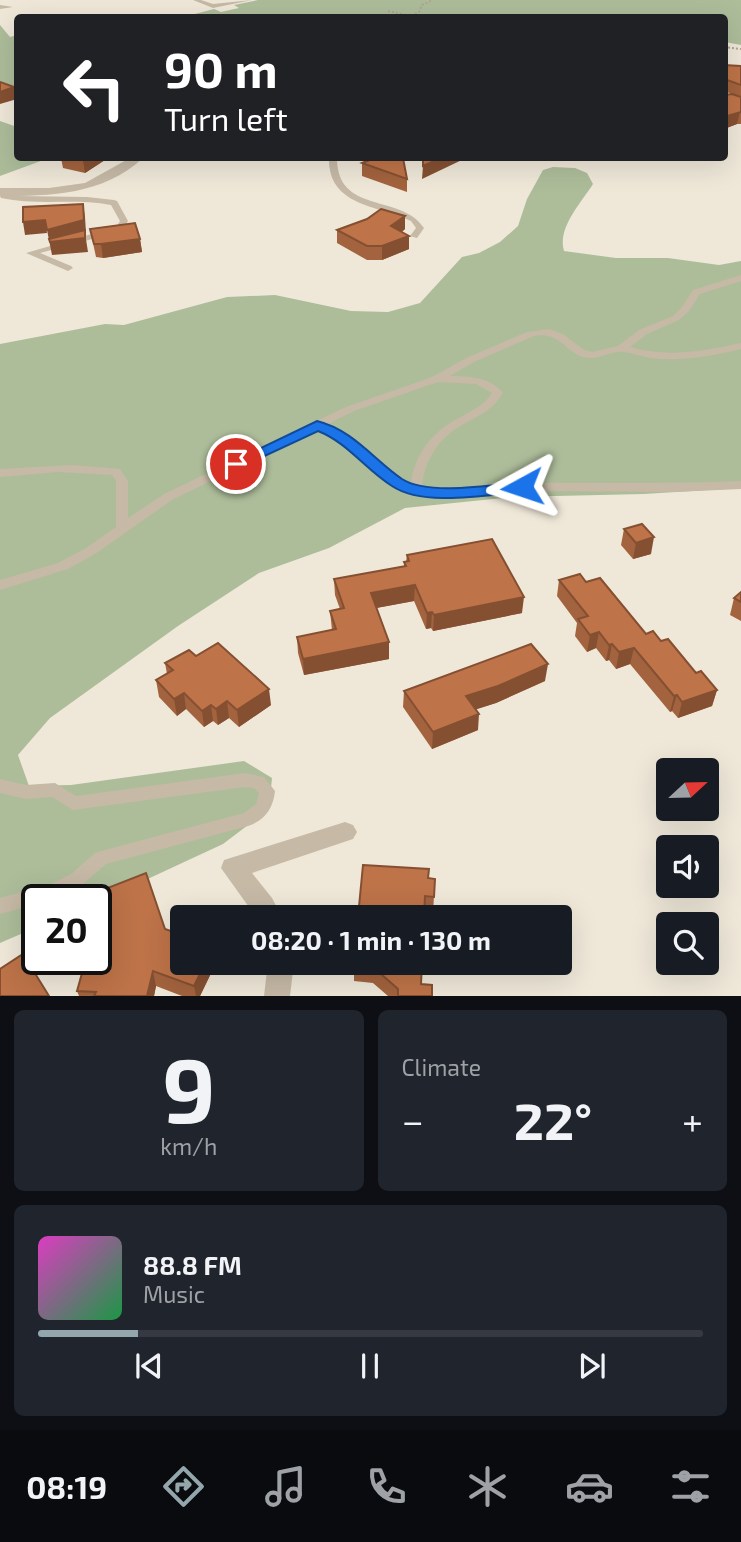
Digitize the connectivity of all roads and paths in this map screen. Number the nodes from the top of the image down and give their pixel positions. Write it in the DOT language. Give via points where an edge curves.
graph roads {
  1 [pos="197,0"];
  2 [pos="249,0"];
  3 [pos="433,0"];
  4 [pos="10,7"];
  5 [pos="0,8"];
  6 [pos="388,11"];
  7 [pos="402,14"];
  8 [pos="415,14"];
  9 [pos="132,161"];
  10 [pos="333,161"];
  11 [pos="367,161"];
  12 [pos="393,161"];
  13 [pos="4,192"];
  14 [pos="414,236"];
  15 [pos="68,268"];
  16 [pos="741,278"];
  17 [pos="741,346"];
  18 [pos="622,348"];
  19 [pos="436,379"];
  20 [pos="317,425"];
  21 [pos="0,474"];
  22 [pos="741,485"];
  23 [pos="416,490"];
  24 [pos="122,526"];
  25 [pos="0,585"];
  26 [pos="0,786"];
  27 [pos="345,832"];
  28 [pos="262,905"];
  29 [pos="0,906"];
  30 [pos="279,975"];
  31 [pos="277,996"];
  1 -- 2 [label="lane" via="213,6"];
  3 -- 8 [label="path"];
  4 -- 5 [label="lane"];
  6 -- 7 [label="path"];
  9 -- 13 [label="street" via="88,186"];
  10 -- 14 [label="lane" via="337,180 350,195 414,219 419,228"];
  11 -- 12 [label="lane"];
  13 -- 15 [label="lane" via="18,200 99,199 114,203 124,222 118,229 30,253"];
  16 -- 18 [label="lane" via="696,292 676,318 643,332"];
  17 -- 18 [label="lane" via="674,356"];
  18 -- 19 [label="lane" via="581,353 545,331 470,360"];
  19 -- 20 [label="lane"];
  19 -- 23 [label="lane" via="482,382 499,393 481,411 438,436 424,455"];
  20 -- 23 [label="lane" via="342,435 399,484"];
  20 -- 24 [label="lane" via="168,497"];
  21 -- 24 [label="lane" via="47,467 116,472 122,481"];
  22 -- 23 [label="lane"];
  24 -- 25 [label="lane" via="63,566"];
  26 -- 29 [label="lane" via="26,792 55,790 73,803 245,780 258,782 267,791 261,812 248,819 101,858 55,891"];
  27 -- 28 [label="street" via="233,868"];
  30 -- 31 [label="street"];
}
